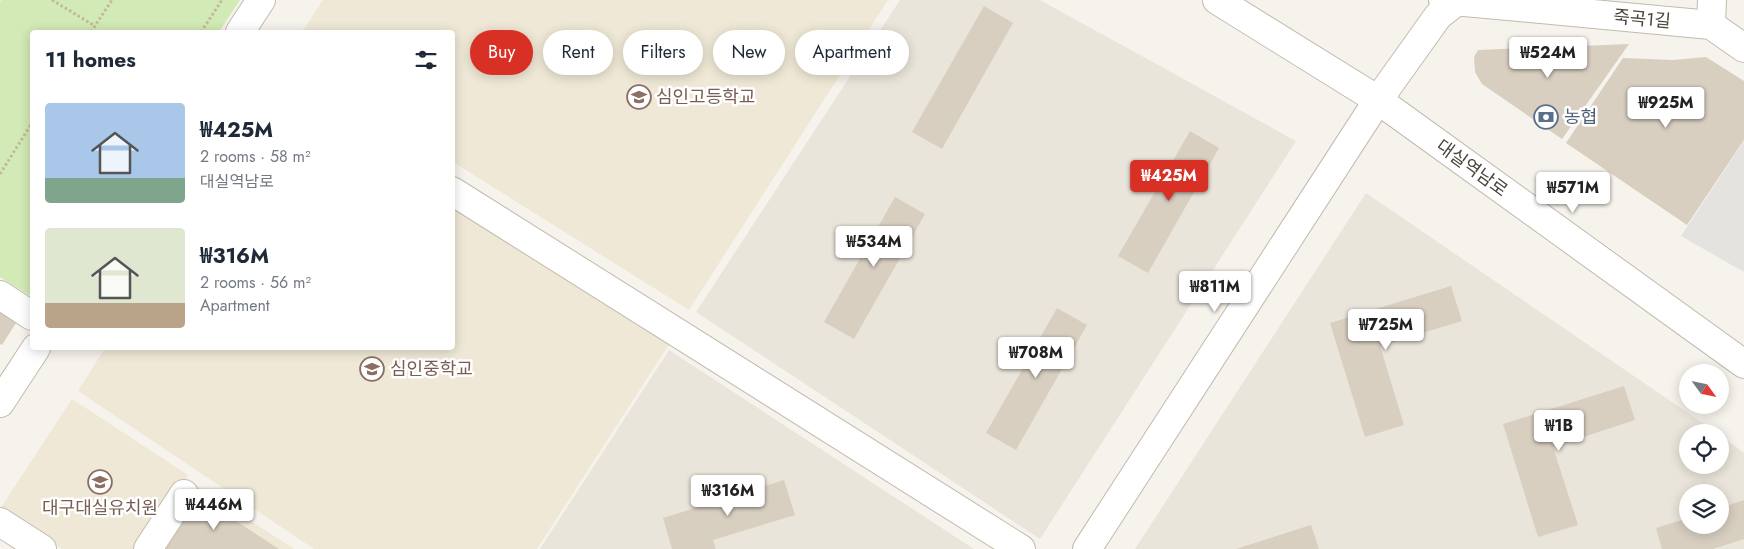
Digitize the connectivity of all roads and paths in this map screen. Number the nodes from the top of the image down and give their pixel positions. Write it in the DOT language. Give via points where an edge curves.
graph roads {
  1 [pos="52,0"];
  2 [pos="112,0"];
  3 [pos="222,0"];
  4 [pos="261,0"];
  5 [pos="1217,0"];
  6 [pos="1450,1"];
  7 [pos="1711,12"];
  8 [pos="95,26"];
  9 [pos="92,30"];
  10 [pos="202,30"];
  11 [pos="241,30"];
  12 [pos="1744,48"];
  13 [pos="1378,100"];
  14 [pos="30,126"];
  15 [pos="0,174"];
  16 [pos="455,193"];
  17 [pos="0,295"];
  18 [pos="30,315"];
  19 [pos="35,350"];
  20 [pos="1744,364"];
  21 [pos="0,404"];
  22 [pos="184,494"];
  23 [pos="0,522"];
  24 [pos="42,549"];
  25 [pos="148,549"];
  26 [pos="1021,549"];
  27 [pos="1087,549"];
  1 -- 8 [label="path"];
  2 -- 8 [label="path"];
  3 -- 10 [label="path"];
  4 -- 11 [label="street"];
  5 -- 13 [label="street, 대실역남로"];
  6 -- 7 [label="street, 죽곡1길"];
  6 -- 13 [label="street"];
  7 -- 12 [label="street, 죽곡1길"];
  8 -- 9 [label="path"];
  13 -- 20 [label="street, 대실역남로"];
  13 -- 27 [label="street"];
  14 -- 15 [label="path"];
  16 -- 26 [label="street"];
  17 -- 18 [label="street"];
  19 -- 21 [label="street"];
  22 -- 25 [label="street"];
  23 -- 24 [label="street"];
}
